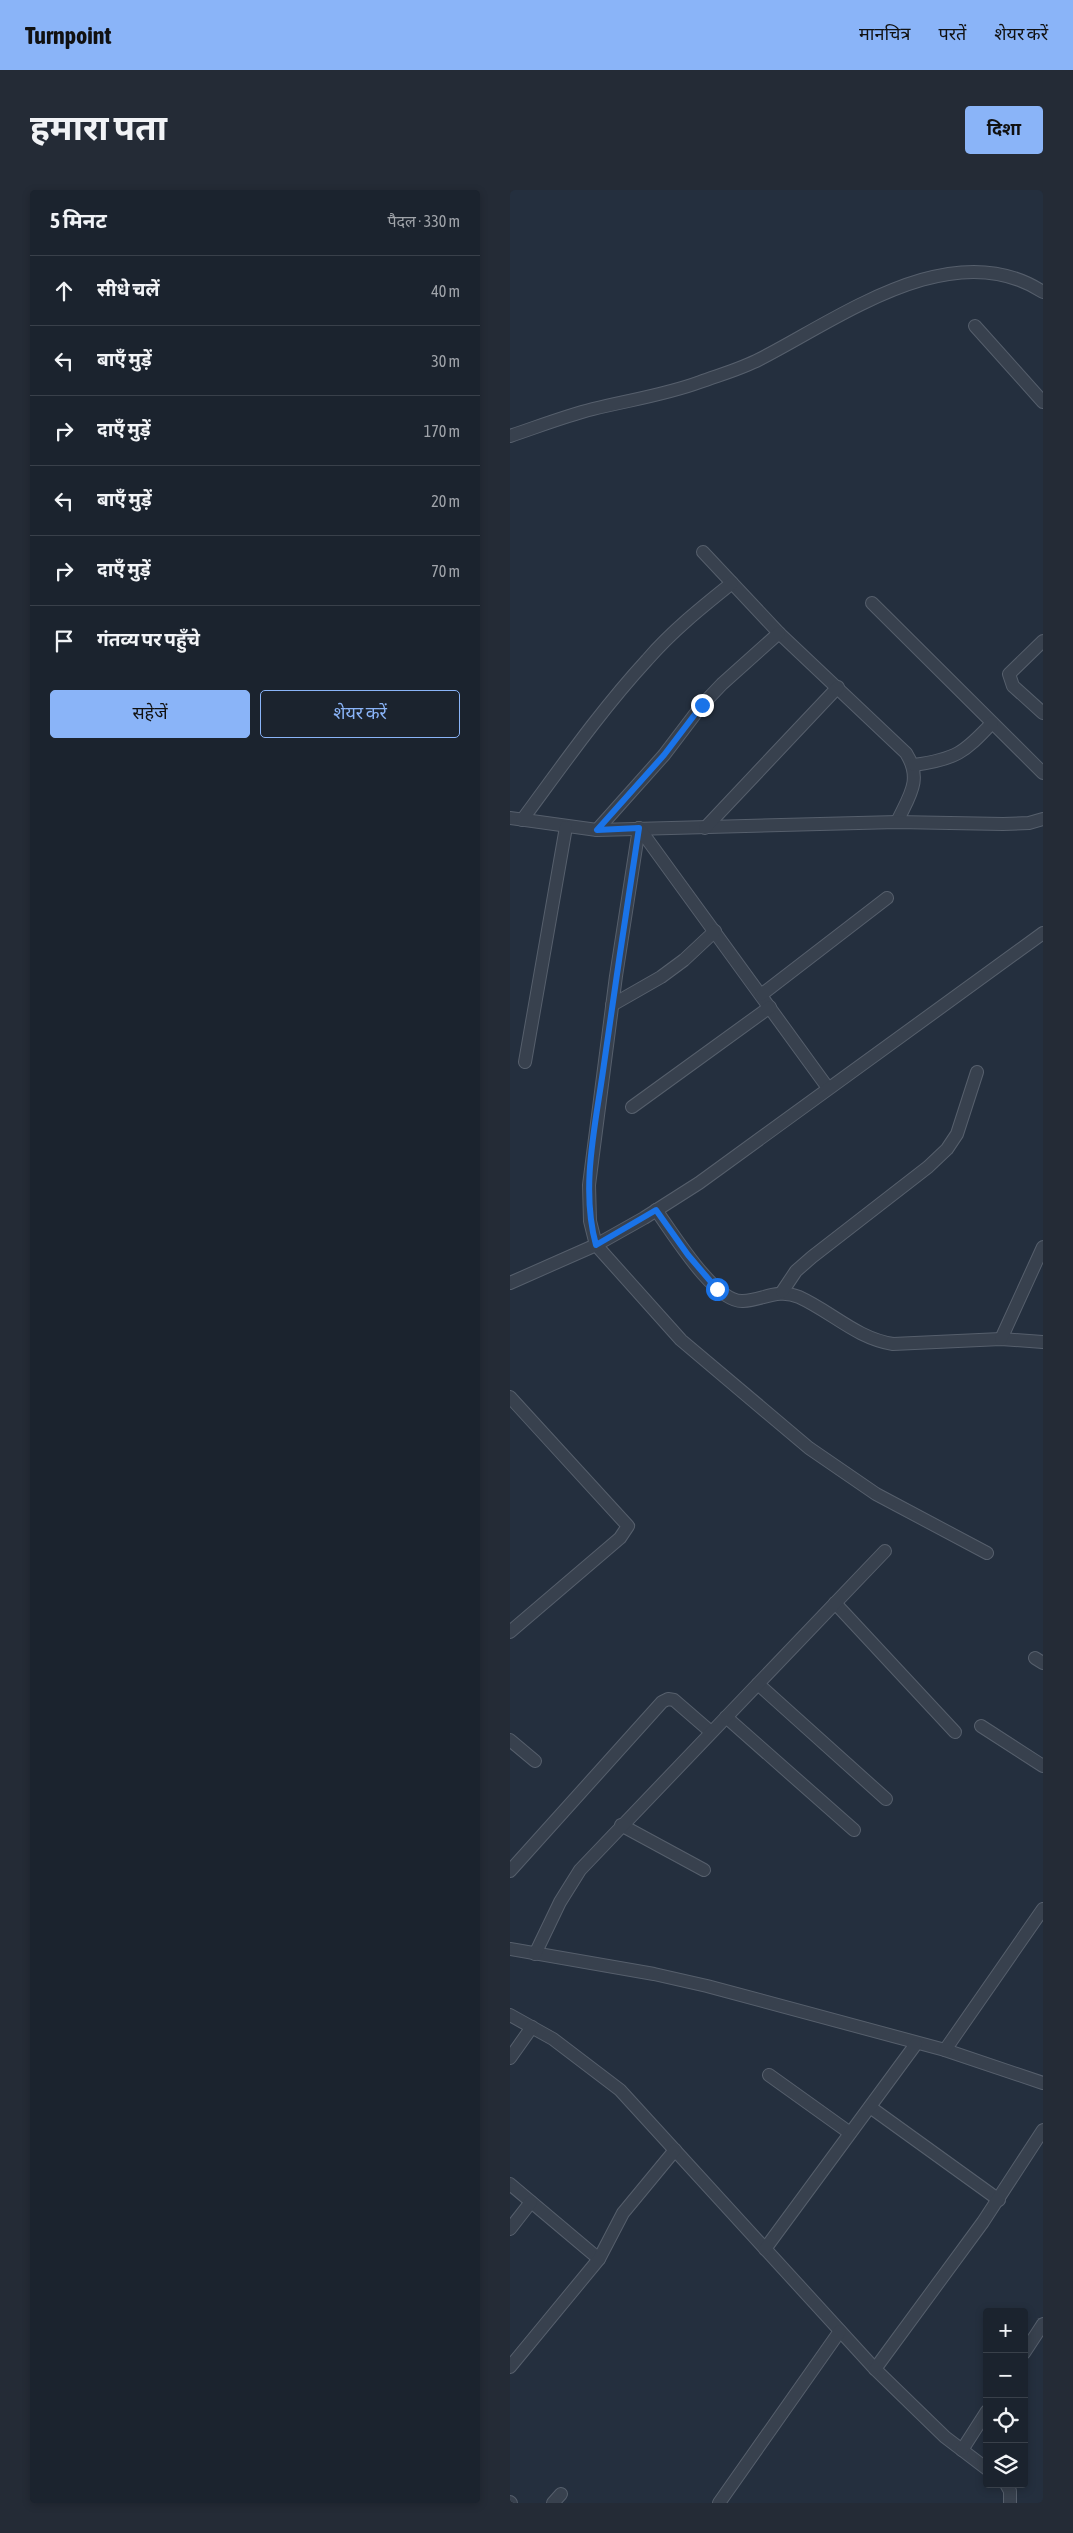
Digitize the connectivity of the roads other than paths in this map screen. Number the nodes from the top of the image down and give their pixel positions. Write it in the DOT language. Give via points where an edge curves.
graph roads {
  1 [pos="1043,292"];
  2 [pos="975,326"];
  3 [pos="1043,402"];
  4 [pos="510,436"];
  5 [pos="703,552"];
  6 [pos="732,583"];
  7 [pos="872,603"];
  8 [pos="779,633"];
  9 [pos="1043,641"];
  10 [pos="838,687"];
  11 [pos="1043,713"];
  12 [pos="992,723"];
  13 [pos="914,766"];
  14 [pos="1043,773"];
  15 [pos="516,819"];
  16 [pos="1043,819"];
  17 [pos="897,822"];
  18 [pos="566,827"];
  19 [pos="639,828"];
  20 [pos="705,828"];
  21 [pos="597,830"];
  22 [pos="887,898"];
  23 [pos="714,931"];
  24 [pos="1043,933"];
  25 [pos="761,995"];
  26 [pos="612,1006"];
  27 [pos="770,1007"];
  28 [pos="525,1062"];
  29 [pos="977,1072"];
  30 [pos="828,1088"];
  31 [pos="632,1107"];
  32 [pos="656,1210"];
  33 [pos="596,1245"];
  34 [pos="1043,1247"];
  35 [pos="510,1283"];
  36 [pos="782,1292"];
  37 [pos="1001,1340"];
  38 [pos="1043,1342"];
  39 [pos="510,1397"];
  40 [pos="885,1551"];
  41 [pos="987,1553"];
  42 [pos="836,1603"];
  43 [pos="510,1632"];
  44 [pos="758,1684"];
  45 [pos="726,1717"];
  46 [pos="981,1726"];
  47 [pos="711,1732"];
  48 [pos="955,1732"];
  49 [pos="510,1740"];
  50 [pos="534,1761"];
  51 [pos="1043,1766"];
  52 [pos="886,1799"];
  53 [pos="621,1825"];
  54 [pos="854,1830"];
  55 [pos="704,1870"];
  56 [pos="510,1871"];
  57 [pos="1043,1909"];
  58 [pos="510,1950"];
  59 [pos="535,1954"];
  60 [pos="510,2015"];
  61 [pos="532,2027"];
  62 [pos="916,2044"];
  63 [pos="945,2050"];
  64 [pos="510,2058"];
  65 [pos="769,2075"];
  66 [pos="1043,2083"];
  67 [pos="870,2107"];
  68 [pos="1043,2130"];
  69 [pos="850,2133"];
  70 [pos="675,2150"];
  71 [pos="510,2184"];
  72 [pos="998,2200"];
  73 [pos="531,2202"];
  74 [pos="510,2229"];
  75 [pos="765,2249"];
  76 [pos="599,2259"];
  77 [pos="1043,2324"];
  78 [pos="840,2331"];
  79 [pos="1028,2347"];
  80 [pos="510,2368"];
  81 [pos="875,2370"];
  82 [pos="983,2417"];
  83 [pos="962,2450"];
  84 [pos="983,2466"];
  85 [pos="1008,2488"];
  86 [pos="719,2503"];
  87 [pos="1010,2503"];
  1 -- 4 [label="street" via="1027,282 997,273 956,272 910,283 859,305 758,360 698,383 592,409"];
  2 -- 3 [label="street"];
  5 -- 6 [label="street"];
  6 -- 8 [label="street"];
  6 -- 15 [label="street" via="646,661"];
  7 -- 12 [label="street"];
  8 -- 10 [label="street"];
  8 -- 21 [label="street" via="708,698 664,755"];
  9 -- 11 [label="street" via="1009,674 1014,686"];
  10 -- 13 [label="street" via="906,753"];
  10 -- 20 [label="street"];
  12 -- 13 [label="street" via="968,748 955,756"];
  12 -- 14 [label="street"];
  13 -- 17 [label="street" via="916,779"];
  15 -- 18 [label="street"];
  16 -- 17 [label="street" via="1003,824"];
  17 -- 20 [label="street"];
  18 -- 21 [label="street"];
  18 -- 28 [label="street"];
  19 -- 20 [label="street"];
  19 -- 21 [label="street"];
  19 -- 23 [label="street"];
  19 -- 26 [label="street"];
  22 -- 25 [label="street"];
  23 -- 25 [label="street"];
  23 -- 26 [label="street" via="669,972"];
  24 -- 30 [label="street"];
  25 -- 27 [label="street"];
  26 -- 33 [label="street" via="589,1185 590,1222"];
  27 -- 30 [label="street"];
  27 -- 31 [label="street"];
  29 -- 36 [label="street" via="957,1134 947,1149 796,1271"];
  30 -- 32 [label="street" via="699,1183"];
  32 -- 33 [label="street"];
  32 -- 36 [label="street" via="688,1255 730,1299 750,1301"];
  33 -- 35 [label="street"];
  33 -- 41 [label="street" via="681,1340 810,1448 876,1494"];
  34 -- 37 [label="street"];
  36 -- 37 [label="street" via="798,1296 877,1341 893,1344"];
  37 -- 38 [label="street"];
  39 -- 43 [label="street" via="628,1526 620,1538"];
  40 -- 42 [label="street"];
  42 -- 44 [label="street"];
  42 -- 48 [label="street"];
  44 -- 45 [label="street"];
  44 -- 52 [label="street"];
  45 -- 47 [label="street"];
  45 -- 54 [label="street"];
  46 -- 51 [label="street"];
  47 -- 53 [label="street"];
  47 -- 56 [label="street" via="674,1700 662,1702"];
  49 -- 50 [label="street"];
  53 -- 55 [label="street"];
  53 -- 59 [label="street" via="569,1884"];
  57 -- 63 [label="street"];
  58 -- 59 [label="street"];
  59 -- 62 [label="street" via="707,1986"];
  60 -- 61 [label="street"];
  61 -- 64 [label="street"];
  61 -- 70 [label="street" via="620,2090"];
  62 -- 63 [label="street"];
  62 -- 67 [label="street"];
  63 -- 66 [label="street"];
  65 -- 69 [label="street"];
  67 -- 69 [label="street"];
  67 -- 72 [label="street"];
  68 -- 72 [label="street"];
  69 -- 75 [label="street"];
  70 -- 75 [label="street"];
  70 -- 76 [label="street" via="623,2213"];
  71 -- 73 [label="street"];
  72 -- 81 [label="street"];
  73 -- 74 [label="street"];
  73 -- 76 [label="street"];
  75 -- 78 [label="street"];
  76 -- 80 [label="street"];
  77 -- 79 [label="street"];
  78 -- 81 [label="street"];
  78 -- 86 [label="street"];
  81 -- 83 [label="street"];
  82 -- 83 [label="street"];
  83 -- 84 [label="street"];
  85 -- 87 [label="street"];
}
